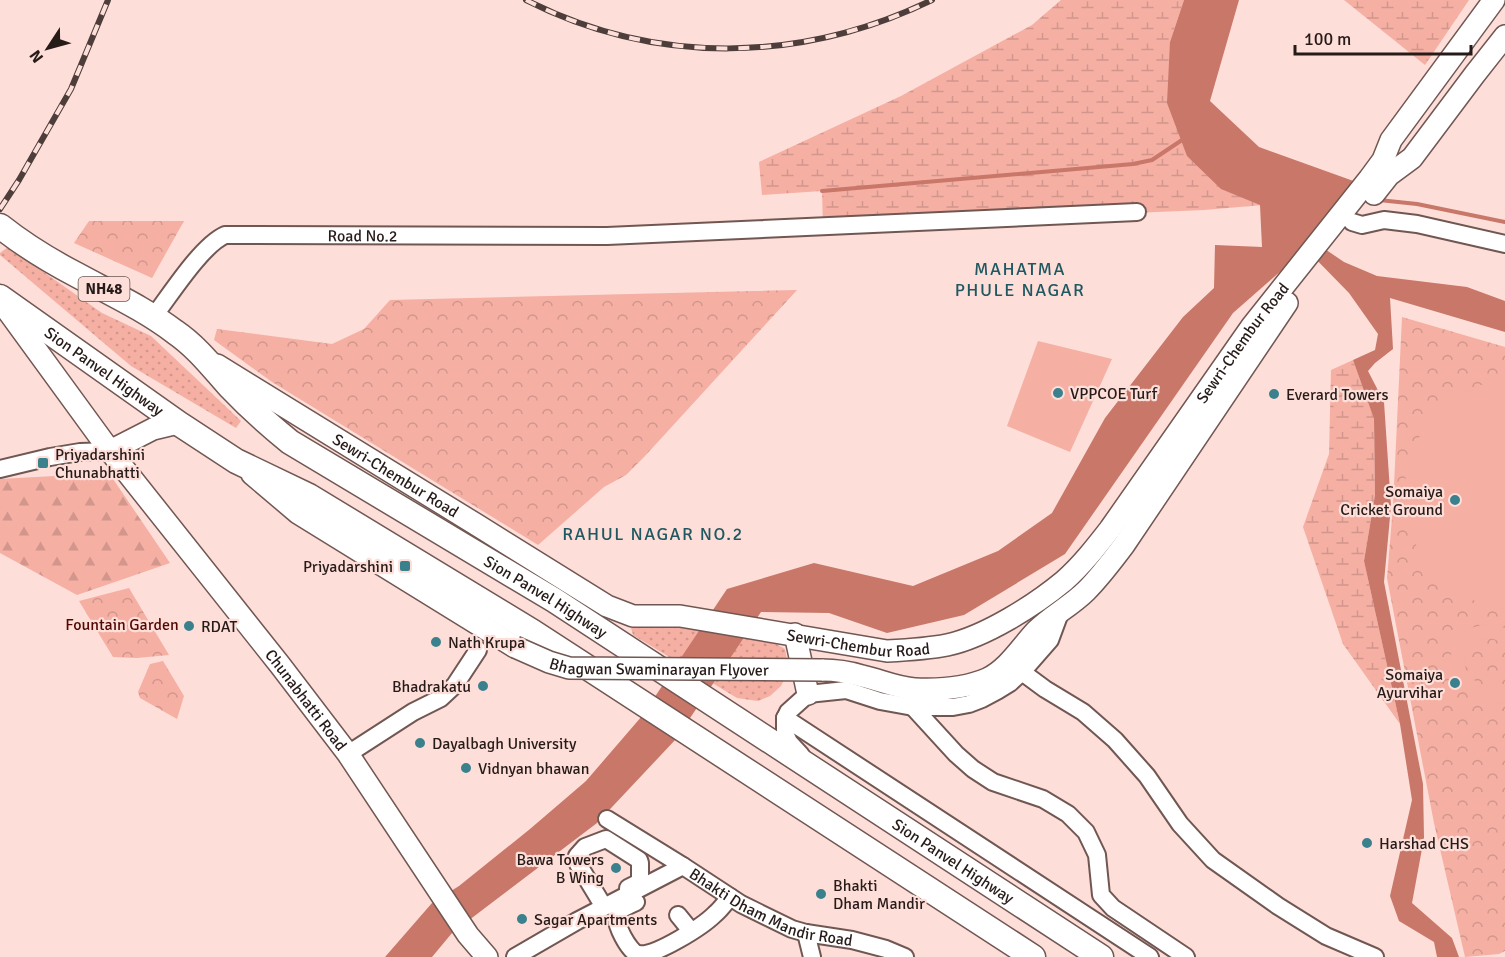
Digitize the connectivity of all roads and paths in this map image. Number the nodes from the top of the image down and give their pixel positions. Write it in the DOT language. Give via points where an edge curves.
graph roads {
  1 [pos="1494,0"];
  2 [pos="1505,36"];
  3 [pos="1399,129"];
  4 [pos="1420,146"];
  5 [pos="1374,183"];
  6 [pos="1137,212"];
  7 [pos="1354,212"];
  8 [pos="0,226"];
  9 [pos="1505,244"];
  10 [pos="0,299"];
  11 [pos="154,316"];
  12 [pos="1267,319"];
  13 [pos="204,357"];
  14 [pos="178,423"];
  15 [pos="110,451"];
  16 [pos="236,460"];
  17 [pos="0,469"];
  18 [pos="554,600"];
  19 [pos="1060,613"];
  20 [pos="633,616"];
  21 [pos="795,634"];
  22 [pos="478,650"];
  23 [pos="1022,672"];
  24 [pos="808,694"];
  25 [pos="913,707"];
  26 [pos="785,718"];
  27 [pos="348,754"];
  28 [pos="814,771"];
  29 [pos="607,819"];
  30 [pos="633,835"];
  31 [pos="622,848"];
  32 [pos="683,866"];
  33 [pos="664,887"];
  34 [pos="644,892"];
  35 [pos="730,897"];
  36 [pos="602,904"];
  37 [pos="678,915"];
  38 [pos="691,931"];
  39 [pos="806,933"];
  40 [pos="487,957"];
  41 [pos="515,957"];
  42 [pos="812,957"];
  43 [pos="905,957"];
  44 [pos="1034,957"];
  45 [pos="1101,957"];
  46 [pos="1150,957"];
  47 [pos="1186,957"];
  48 [pos="1375,957"];
  1 -- 3 [label="main road"];
  2 -- 4 [label="main road"];
  3 -- 4 [label="main road"];
  3 -- 5 [label="main road"];
  4 -- 5 [label="main road" via="1412,158"];
  5 -- 7 [label="main road"];
  6 -- 11 [label="street, Road No.2" via="608,236 225,235 197,260"];
  7 -- 9 [label="street" via="1362,225 1384,220 1417,224"];
  7 -- 12 [label="main road"];
  8 -- 11 [label="highway, Sion Panvel Highway / NH48" via="75,274"];
  10 -- 14 [label="highway, Sion Panvel Highway"];
  10 -- 15 [label="main road, Chunabhatti Road"];
  11 -- 13 [label="highway, Sion Panvel Highway / NH48"];
  12 -- 19 [label="main road, Bhagwan Swaminarayan Flyover" via="1124,545 1086,591"];
  12 -- 21 [label="main road, Sewri-Chembur Road" via="1096,547 1064,581 1036,601 976,636 919,649 887,651"];
  13 -- 18 [label="highway, Sion Panvel Highway" via="259,416 290,442"];
  13 -- 20 [label="main road, Sewri-Chembur Road" via="607,606"];
  14 -- 15 [label="main road" via="153,429"];
  14 -- 16 [label="highway, Sion Panvel Highway"];
  15 -- 17 [label="street" via="70,453"];
  15 -- 27 [label="main road, Chunabhatti Road"];
  16 -- 19 [label="main road, Bhagwan Swaminarayan Flyover, bridge" via="298,513 515,646 569,668 841,671 914,689 945,689 971,684 1001,670 1038,630"];
  16 -- 44 [label="highway, Sion Panvel Highway" via="309,496 533,632"];
  18 -- 20 [label="main road"];
  18 -- 28 [label="highway, Sion Panvel Highway, bridge"];
  19 -- 23 [label="street" via="1050,640"];
  20 -- 21 [label="main road, Sewri-Chembur Road" via="680,616"];
  21 -- 24 [label="main road"];
  22 -- 27 [label="street" via="455,685 441,698"];
  23 -- 25 [label="street" via="997,692 975,702 953,707"];
  23 -- 48 [label="street" via="1083,712 1115,740 1213,860 1326,936"];
  24 -- 25 [label="street" via="846,690"];
  24 -- 26 [label="street"];
  25 -- 47 [label="street" via="956,754 993,782 1043,799 1068,813 1086,832 1097,855 1105,901"];
  26 -- 28 [label="street" via="789,742"];
  26 -- 46 [label="street"];
  27 -- 40 [label="main road, Chunabhatti Road" via="468,936"];
  28 -- 45 [label="highway, Sion Panvel Highway"];
  29 -- 30 [label="street"];
  30 -- 31 [label="street"];
  30 -- 32 [label="street"];
  31 -- 36 [label="street" via="639,860 640,882"];
  31 -- 36 [label="street" via="606,839 585,847 578,856 582,872"];
  32 -- 34 [label="street, Bhakti Dham Mandir Road"];
  32 -- 35 [label="street, Bhakti Dham Mandir Road"];
  33 -- 34 [label="street"];
  34 -- 36 [label="street, Bhakti Dham Mandir Road"];
  34 -- 38 [label="street" via="616,919 635,953 667,947"];
  35 -- 38 [label="street" via="709,920"];
  35 -- 39 [label="street, Bhakti Dham Mandir Road"];
  36 -- 41 [label="street, Bhakti Dham Mandir Road"];
  37 -- 38 [label="street"];
  39 -- 42 [label="street"];
  39 -- 43 [label="street, Bhakti Dham Mandir Road" via="852,940"];
}
